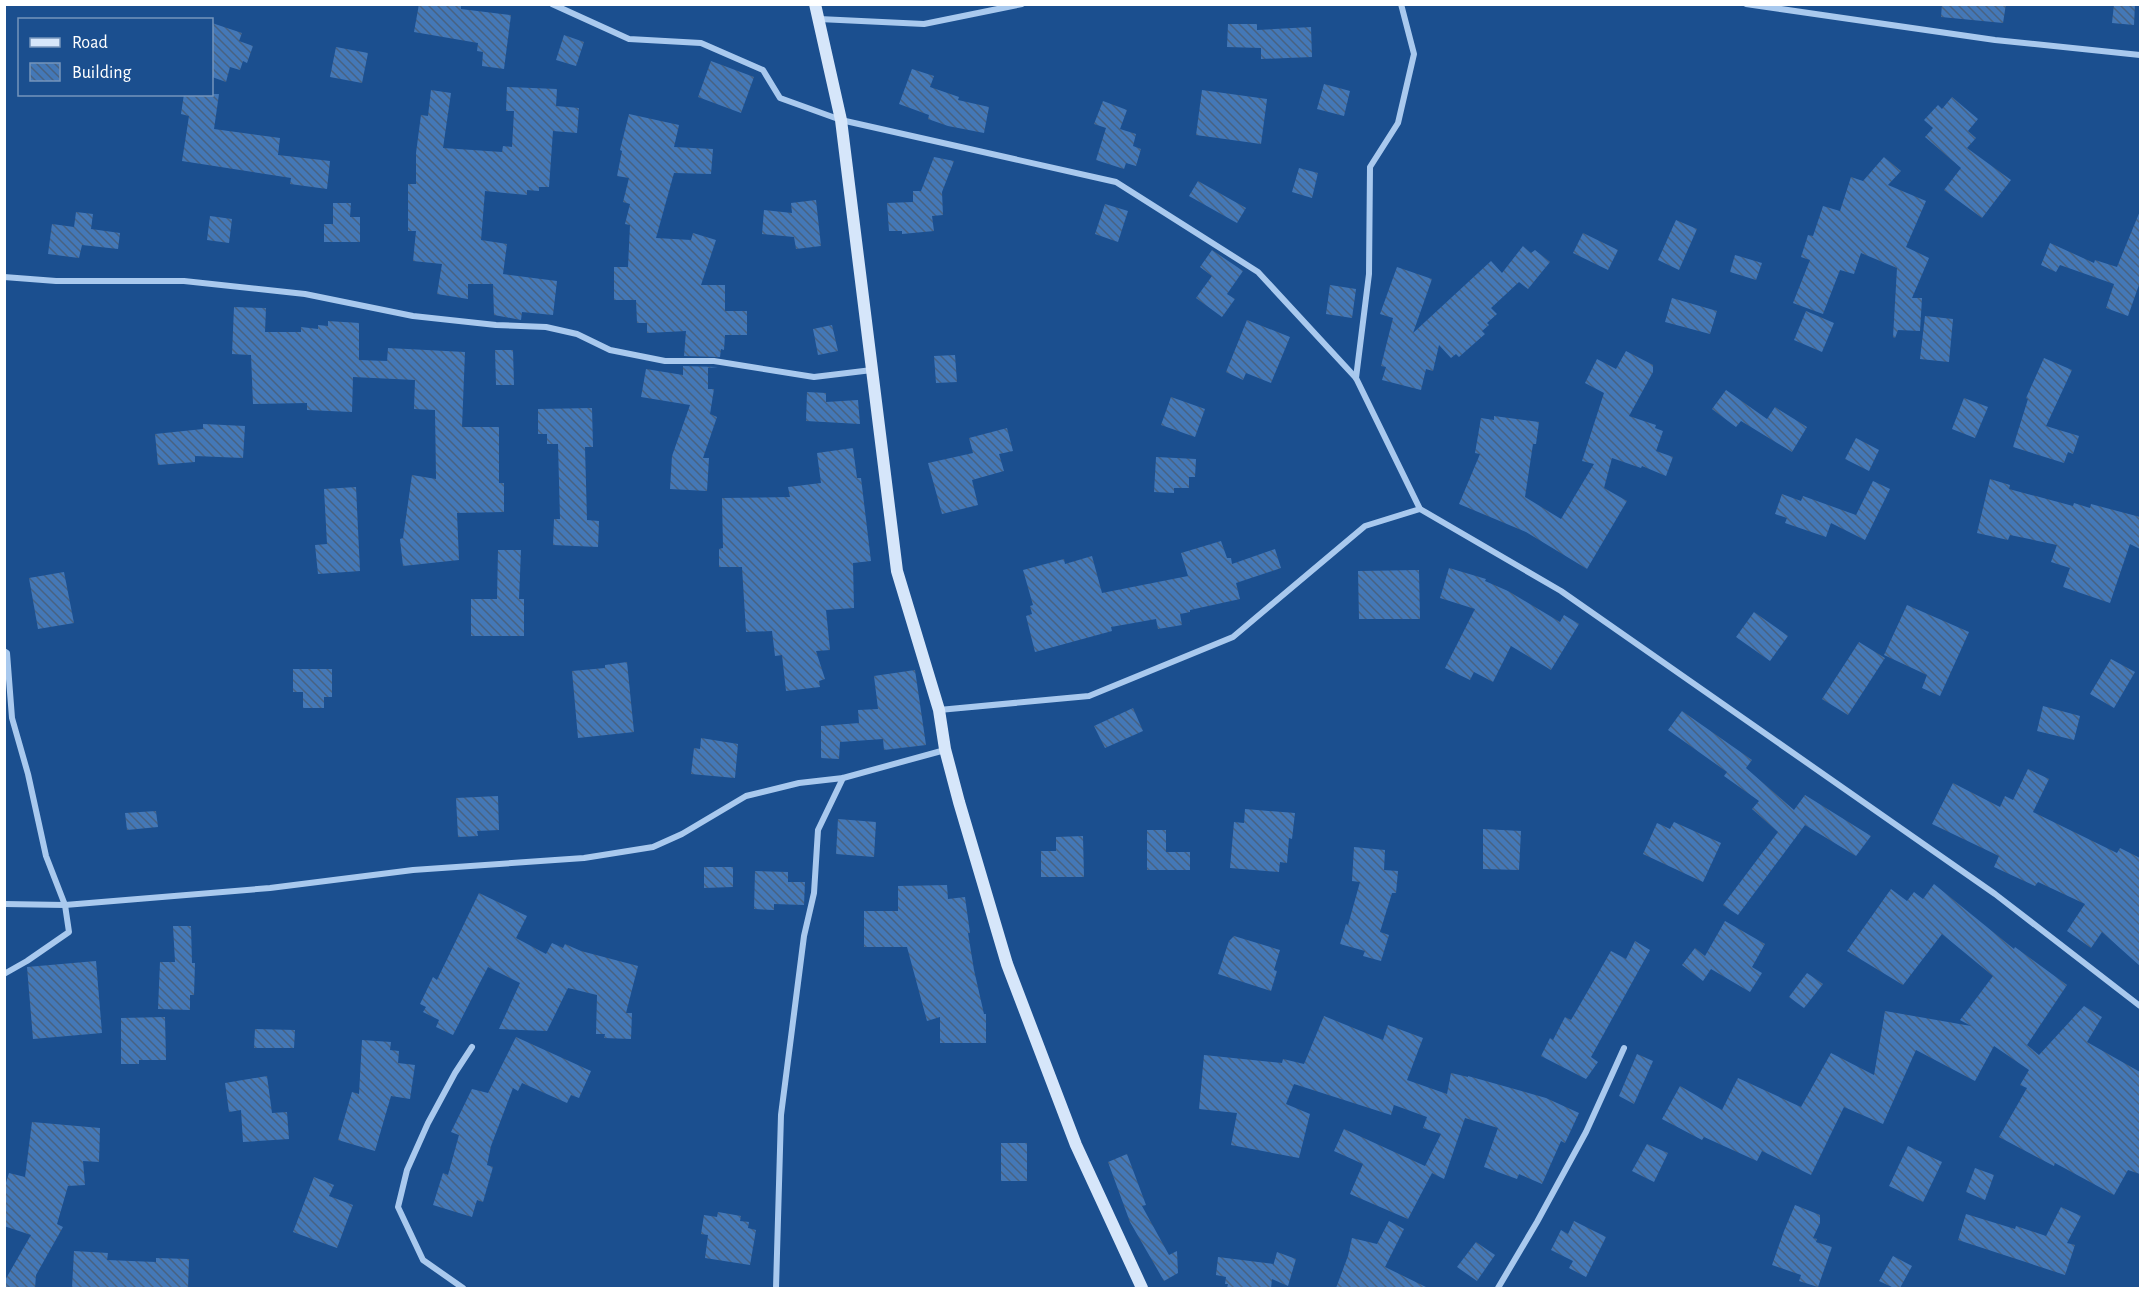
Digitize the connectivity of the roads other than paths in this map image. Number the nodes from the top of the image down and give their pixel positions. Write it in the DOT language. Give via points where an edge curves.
graph roads {
  1 [pos="552,4"];
  2 [pos="815,4"];
  3 [pos="1022,4"];
  4 [pos="1401,4"];
  5 [pos="1746,4"];
  6 [pos="818,19"];
  7 [pos="2140,55"];
  8 [pos="841,120"];
  9 [pos="4,277"];
  10 [pos="872,369"];
  11 [pos="1356,378"];
  12 [pos="1420,509"];
  13 [pos="4,651"];
  14 [pos="939,711"];
  15 [pos="945,749"];
  16 [pos="843,778"];
  17 [pos="4,904"];
  18 [pos="65,905"];
  19 [pos="4,974"];
  20 [pos="2140,1006"];
  21 [pos="472,1047"];
  22 [pos="1624,1048"];
  23 [pos="463,1288"];
  24 [pos="776,1288"];
  25 [pos="1142,1288"];
  26 [pos="1498,1288"];
  1 -- 8 [label="street" via="629,39 701,43 763,70 780,98"];
  2 -- 6 [label="street"];
  3 -- 6 [label="street" via="924,24"];
  4 -- 11 [label="street" via="1414,54 1398,123 1370,167 1369,274"];
  5 -- 7 [label="street" via="1995,40"];
  6 -- 8 [label="street"];
  8 -- 10 [label="street"];
  8 -- 11 [label="street" via="1116,182 1258,272"];
  9 -- 10 [label="street" via="239,286 305,294 413,316 496,326 546,327 577,334 610,350 665,361 714,361 814,376"];
  10 -- 14 [label="street" via="897,571"];
  11 -- 12 [label="street"];
  12 -- 14 [label="street" via="1365,526 1233,637 1089,696"];
  12 -- 20 [label="street" via="1571,597 1995,894"];
  13 -- 18 [label="street" via="12,717 46,856"];
  14 -- 15 [label="street"];
  15 -- 16 [label="street"];
  15 -- 25 [label="street" via="1007,964 1076,1145"];
  16 -- 18 [label="street" via="799,783 746,796 653,848 584,858 413,870 270,888"];
  16 -- 24 [label="street" via="818,830 814,893 804,936 782,1105"];
  17 -- 18 [label="street"];
  18 -- 19 [label="street" via="69,932"];
  21 -- 23 [label="street" via="428,1122 407,1170 398,1207 423,1260"];
  22 -- 26 [label="street" via="1586,1132"];
}
